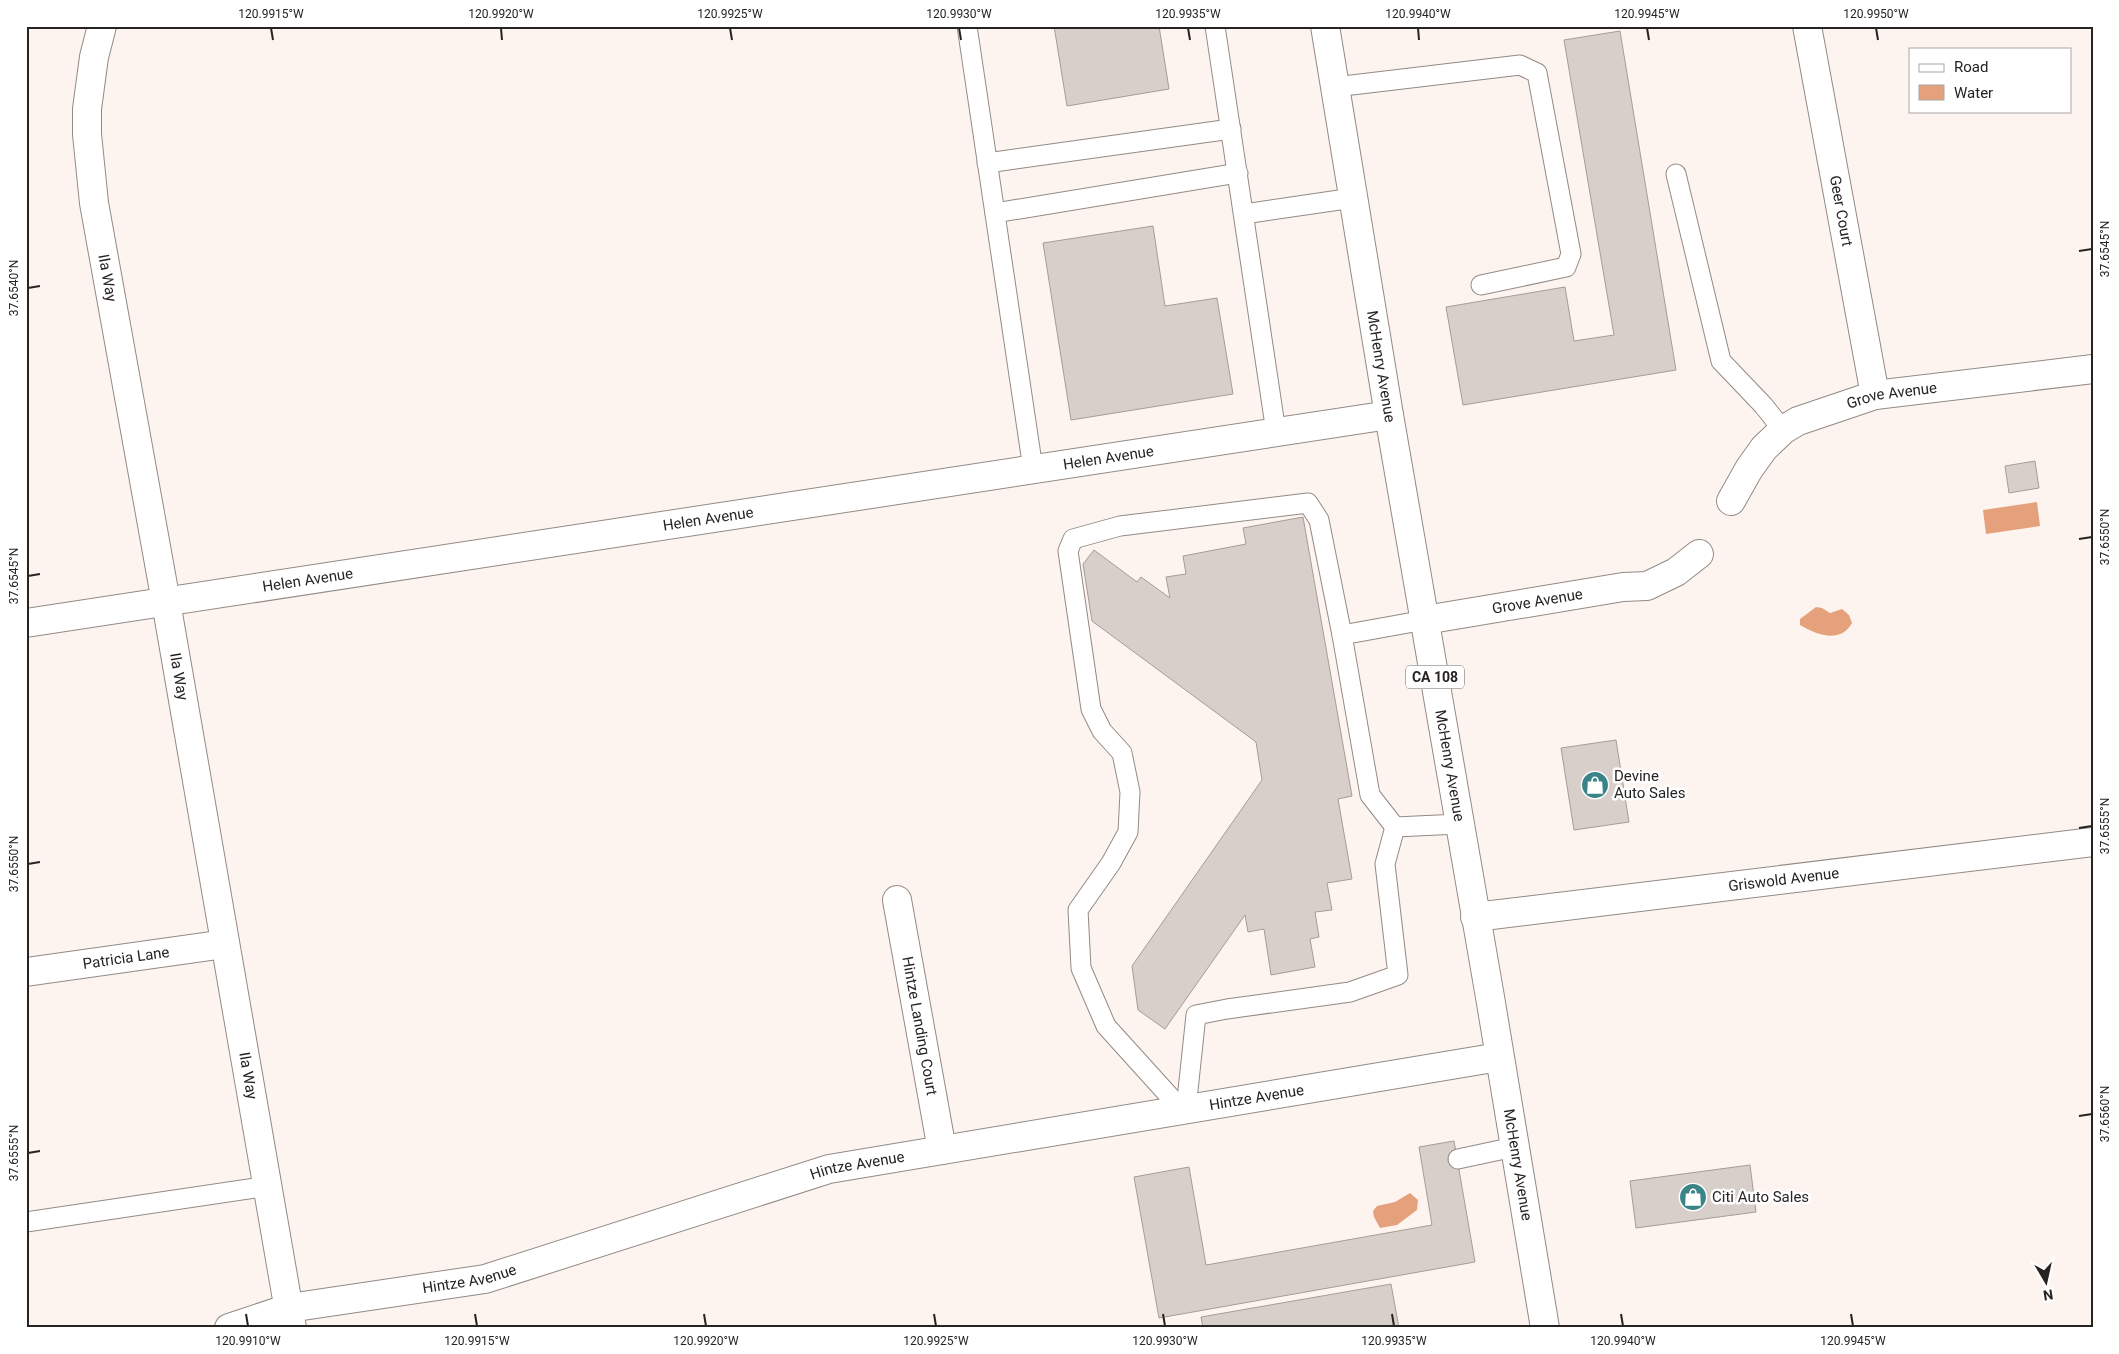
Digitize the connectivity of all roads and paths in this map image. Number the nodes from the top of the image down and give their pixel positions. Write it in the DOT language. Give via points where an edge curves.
graph roads {
  1 [pos="102,26"];
  2 [pos="967,26"];
  3 [pos="1215,26"];
  4 [pos="1325,26"];
  5 [pos="1807,26"];
  6 [pos="1335,87"];
  7 [pos="1231,129"];
  8 [pos="987,163"];
  9 [pos="1238,173"];
  10 [pos="1676,174"];
  11 [pos="1353,198"];
  12 [pos="995,213"];
  13 [pos="1244,214"];
  14 [pos="1481,285"];
  15 [pos="2093,368"];
  16 [pos="1875,395"];
  17 [pos="1389,414"];
  18 [pos="1783,430"];
  19 [pos="1276,432"];
  20 [pos="1033,469"];
  21 [pos="1731,501"];
  22 [pos="1700,554"];
  23 [pos="166,602"];
  24 [pos="1425,620"];
  25 [pos="26,623"];
  26 [pos="1342,635"];
  27 [pos="1459,824"];
  28 [pos="1395,826"];
  29 [pos="2093,842"];
  30 [pos="897,900"];
  31 [pos="1475,917"];
  32 [pos="225,944"];
  33 [pos="26,972"];
  34 [pos="1499,1057"];
  35 [pos="1184,1110"];
  36 [pos="1514,1147"];
  37 [pos="942,1150"];
  38 [pos="1458,1158"];
  39 [pos="268,1186"];
  40 [pos="26,1222"];
  41 [pos="291,1318"];
  42 [pos="229,1328"];
  43 [pos="1545,1328"];
  1 -- 23 [label="street, Ila Way" via="87,108 94,203"];
  2 -- 8 [label="lane"];
  3 -- 7 [label="lane"];
  4 -- 6 [label="street, McHenry Avenue / CA 108"];
  5 -- 16 [label="street, Geer Court"];
  6 -- 11 [label="street, McHenry Avenue / CA 108"];
  6 -- 14 [label="lane" via="1520,65 1538,73 1571,254 1566,266"];
  7 -- 8 [label="lane"];
  7 -- 9 [label="lane"];
  8 -- 12 [label="lane"];
  9 -- 12 [label="lane"];
  9 -- 13 [label="lane"];
  10 -- 18 [label="lane" via="1721,361"];
  11 -- 13 [label="lane"];
  11 -- 17 [label="street, McHenry Avenue / CA 108"];
  12 -- 20 [label="lane"];
  13 -- 19 [label="lane"];
  15 -- 16 [label="street, Grove Avenue"];
  16 -- 18 [label="street, Grove Avenue" via="1798,421"];
  17 -- 19 [label="street, Helen Avenue"];
  17 -- 24 [label="street, McHenry Avenue / CA 108"];
  18 -- 21 [label="street, Grove Avenue" via="1764,448"];
  19 -- 20 [label="street, Helen Avenue"];
  20 -- 23 [label="street, Helen Avenue"];
  22 -- 24 [label="street, Grove Avenue" via="1676,572 1647,586 1623,587"];
  23 -- 25 [label="street, Helen Avenue"];
  23 -- 32 [label="street, Ila Way"];
  24 -- 26 [label="lane"];
  24 -- 27 [label="street, McHenry Avenue / CA 108"];
  26 -- 28 [label="lane" via="1370,795"];
  26 -- 35 [label="lane" via="1319,520 1308,503 1120,526 1073,539 1068,551 1091,709 1102,731 1122,753 1130,792 1128,832 1078,910 1081,968 1106,1026"];
  27 -- 28 [label="lane"];
  27 -- 31 [label="street, McHenry Avenue / CA 108"];
  28 -- 35 [label="lane" via="1386,864 1398,975 1350,992 1196,1015"];
  29 -- 31 [label="street, Griswold Avenue"];
  30 -- 37 [label="street, Hintze Landing Court"];
  31 -- 34 [label="street, McHenry Avenue / CA 108"];
  32 -- 33 [label="street, Patricia Lane"];
  32 -- 39 [label="street, Ila Way"];
  34 -- 35 [label="street, Hintze Avenue"];
  34 -- 36 [label="street, McHenry Avenue / CA 108"];
  35 -- 37 [label="street, Hintze Avenue"];
  36 -- 38 [label="lane"];
  36 -- 43 [label="street, McHenry Avenue / CA 108"];
  37 -- 41 [label="street, Hintze Avenue" via="829,1169 485,1279"];
  39 -- 40 [label="lane"];
  39 -- 41 [label="street, Ila Way"];
  41 -- 42 [label="street, Hintze Avenue"];
}
